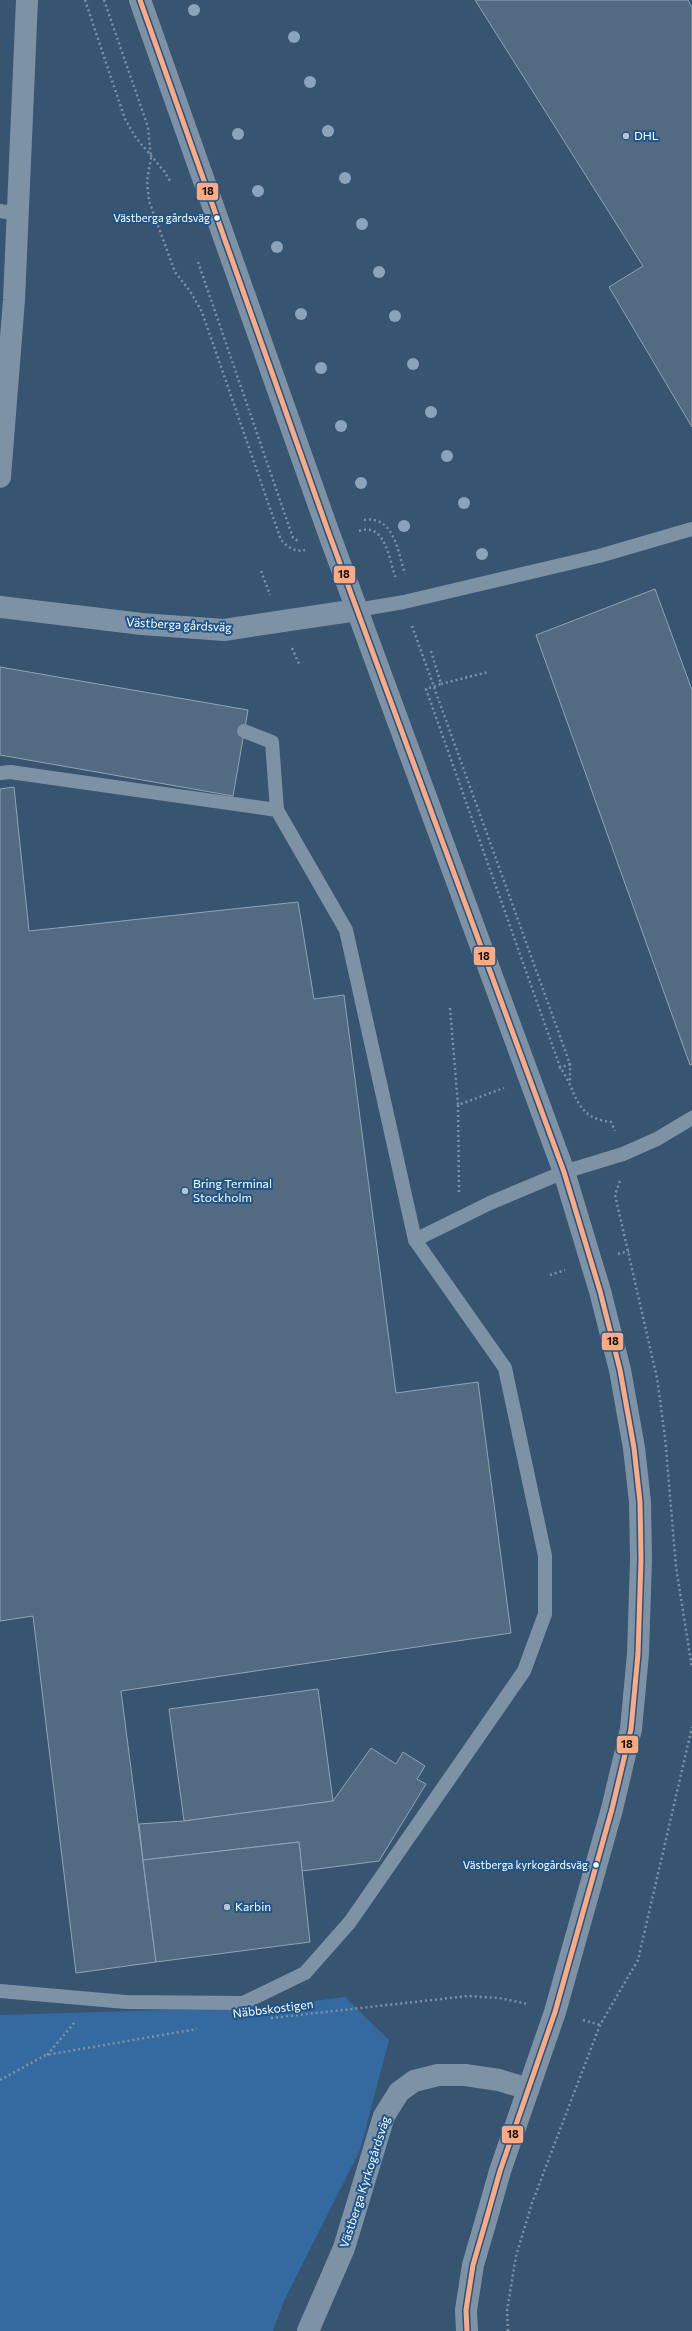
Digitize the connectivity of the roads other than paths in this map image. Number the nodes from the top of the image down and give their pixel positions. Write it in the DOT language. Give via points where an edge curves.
graph roads {
  1 [pos="27,0"];
  2 [pos="140,0"];
  3 [pos="9,213"];
  4 [pos="4,379"];
  5 [pos="0,477"];
  6 [pos="692,529"];
  7 [pos="0,607"];
  8 [pos="357,610"];
  9 [pos="244,731"];
  10 [pos="0,773"];
  11 [pos="277,810"];
  12 [pos="692,1118"];
  13 [pos="564,1172"];
  14 [pos="415,1240"];
  15 [pos="0,1991"];
  16 [pos="528,2089"];
  17 [pos="308,2331"];
  18 [pos="467,2331"];
  1 -- 3 [label="street"];
  2 -- 8 [label="street"];
  3 -- 4 [label="street"];
  4 -- 5 [label="street"];
  6 -- 8 [label="lane" via="600,556 404,602"];
  7 -- 8 [label="street, Västberga gårdsväg" via="142,624 224,630"];
  8 -- 13 [label="street"];
  9 -- 11 [label="lane" via="272,742"];
  10 -- 11 [label="lane" via="10,772"];
  11 -- 14 [label="lane" via="346,930"];
  12 -- 13 [label="lane" via="657,1139 623,1154"];
  13 -- 14 [label="lane" via="490,1203"];
  13 -- 16 [label="street" via="600,1291 620,1370 634,1448 640,1502 638,1654 631,1729 612,1809 555,2012"];
  14 -- 15 [label="lane" via="505,1368 545,1556 545,1614 524,1670 350,1922 305,1972 243,2003 126,2002"];
  16 -- 17 [label="street, Västberga Kyrkogårdsväg" via="499,2080 438,2075 414,2081 399,2092 384,2116 344,2248"];
  16 -- 18 [label="street" via="500,2171 474,2265 466,2310"];
}
